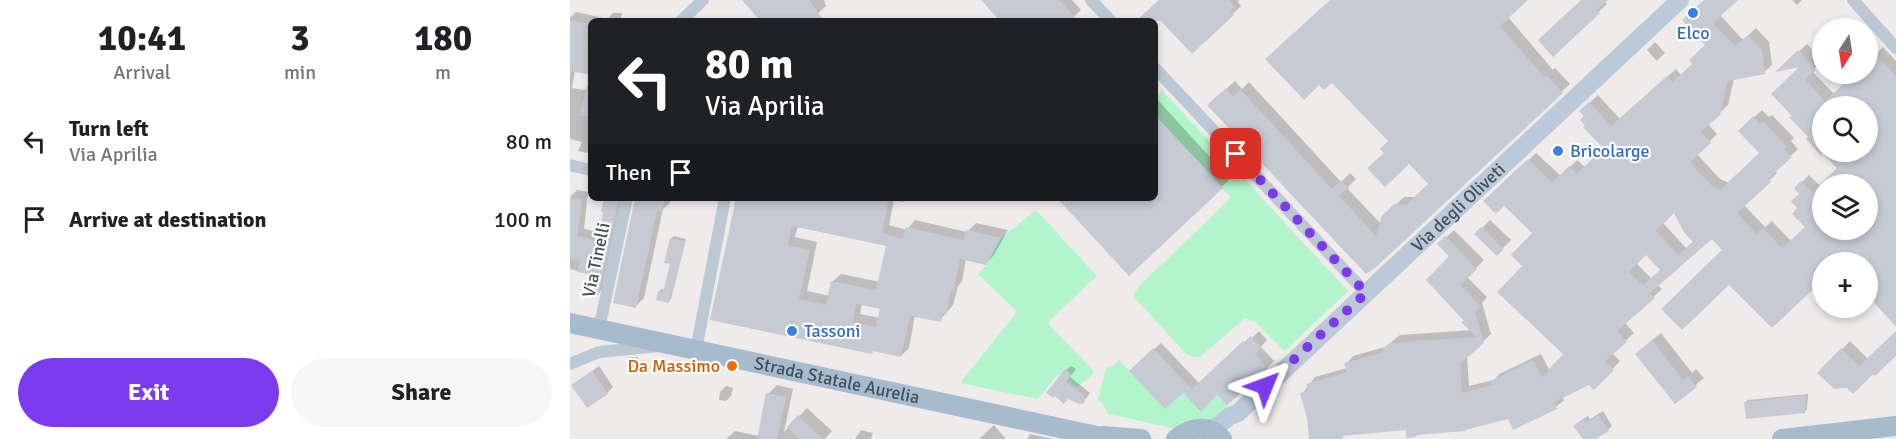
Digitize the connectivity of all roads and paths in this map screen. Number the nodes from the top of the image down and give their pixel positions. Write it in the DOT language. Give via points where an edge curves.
graph roads {
  1 [pos="703,0"];
  2 [pos="1091,0"];
  3 [pos="1680,0"];
  4 [pos="1853,0"];
  5 [pos="684,18"];
  6 [pos="1108,18"];
  7 [pos="1896,48"];
  8 [pos="1158,71"];
  9 [pos="570,165"];
  10 [pos="588,169"];
  11 [pos="626,201"];
  12 [pos="724,201"];
  13 [pos="1366,293"];
  14 [pos="570,323"];
  15 [pos="599,329"];
  16 [pos="669,344"];
  17 [pos="696,351"];
  18 [pos="570,364"];
  19 [pos="1894,429"];
  20 [pos="1220,436"];
  21 [pos="1107,438"];
  22 [pos="1795,438"];
  23 [pos="1140,439"];
  24 [pos="1176,439"];
  1 -- 5 [label="street"];
  2 -- 6 [label="street"];
  3 -- 13 [label="main road, Via degli Oliveti"];
  4 -- 7 [label="street"];
  8 -- 13 [label="street"];
  9 -- 10 [label="street"];
  11 -- 15 [label="street, Via Tinelli"];
  12 -- 17 [label="street"];
  13 -- 20 [label="main road, Via degli Oliveti" via="1238,413 1230,416"];
  14 -- 15 [label="main road, Strada Statale Aurelia"];
  15 -- 16 [label="main road, Strada Statale Aurelia"];
  16 -- 17 [label="main road, Strada Statale Aurelia"];
  16 -- 18 [label="street" via="599,352"];
  17 -- 21 [label="main road, Strada Statale Aurelia"];
  19 -- 22 [label="main road"];
  20 -- 24 [label="main road" via="1202,428"];
  21 -- 23 [label="main road, Strada Statale Aurelia"];
}
